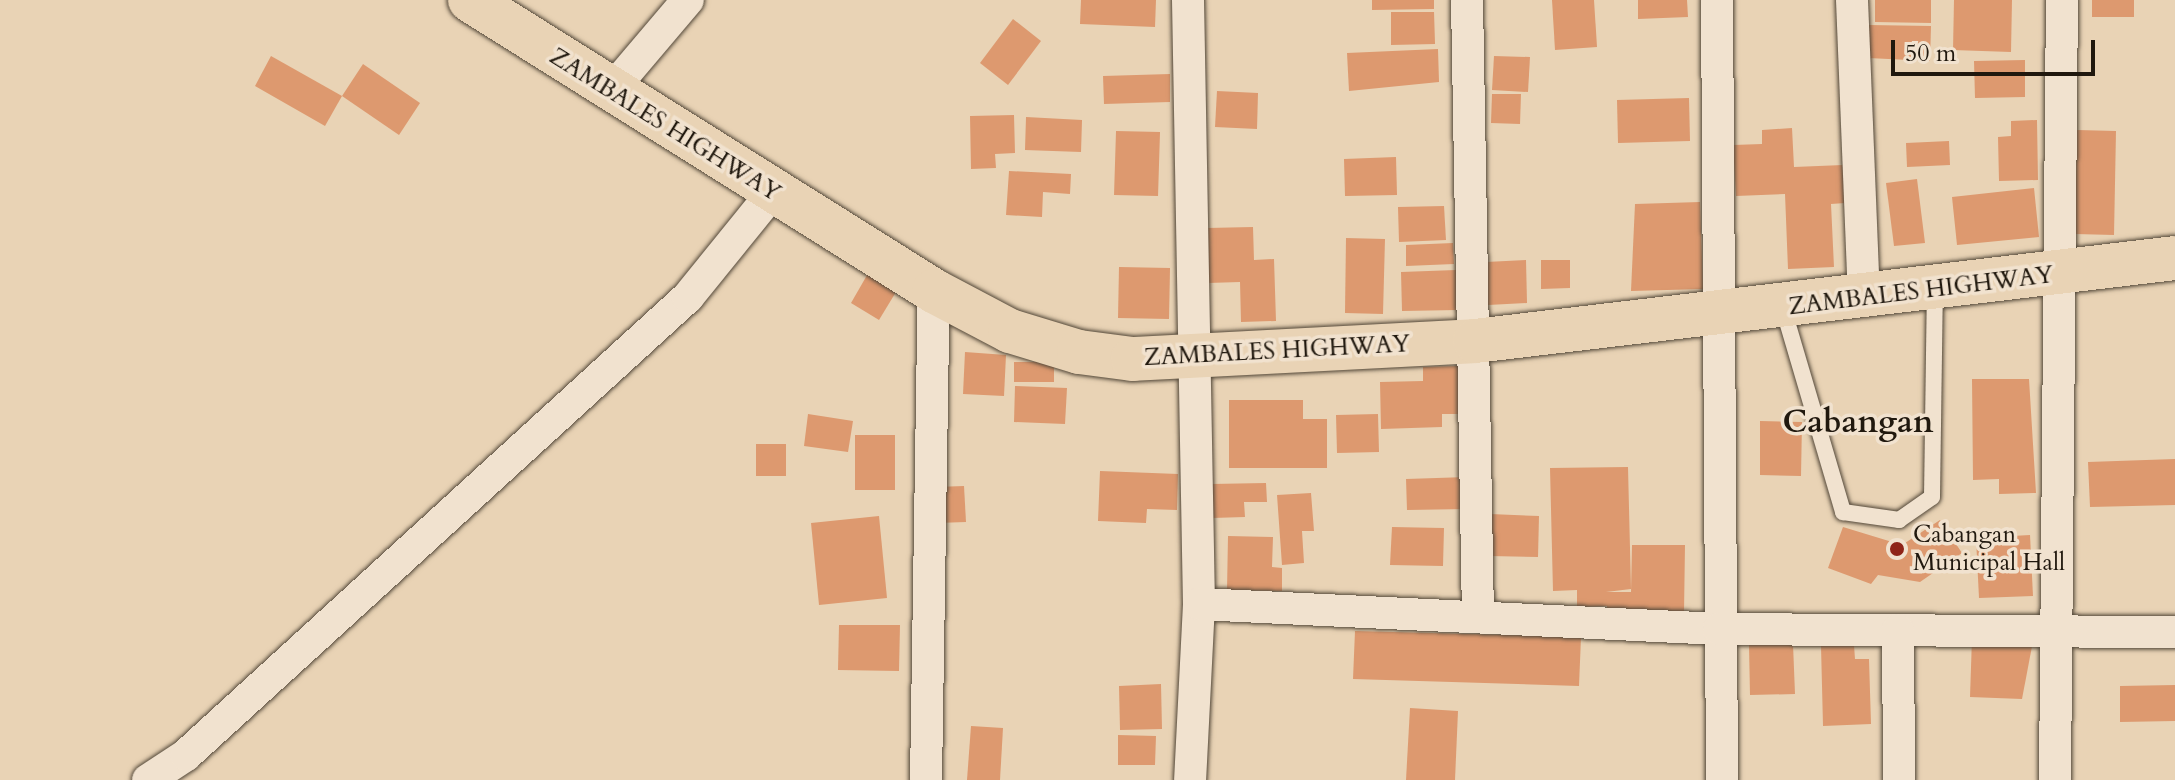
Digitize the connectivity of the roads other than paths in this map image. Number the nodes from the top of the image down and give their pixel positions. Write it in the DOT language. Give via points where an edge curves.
graph roads {
  1 [pos="470,0"];
  2 [pos="688,0"];
  3 [pos="1188,0"];
  4 [pos="1467,0"];
  5 [pos="1717,0"];
  6 [pos="1852,0"];
  7 [pos="2062,0"];
  8 [pos="609,93"];
  9 [pos="773,192"];
  10 [pos="2175,258"];
  11 [pos="2056,274"];
  12 [pos="1935,288"];
  13 [pos="934,291"];
  14 [pos="1864,299"];
  15 [pos="1783,308"];
  16 [pos="1723,316"];
  17 [pos="1475,341"];
  18 [pos="1195,355"];
  19 [pos="1199,604"];
  20 [pos="1478,617"];
  21 [pos="1719,629"];
  22 [pos="1898,630"];
  23 [pos="2057,631"];
  24 [pos="2175,632"];
  25 [pos="148,780"];
  26 [pos="926,780"];
  27 [pos="1190,780"];
  28 [pos="1722,780"];
  29 [pos="1899,780"];
  30 [pos="2055,780"];
  1 -- 8 [label="main road, ZAMBALES HIGHWAY"];
  2 -- 8 [label="street"];
  3 -- 18 [label="street"];
  4 -- 17 [label="street"];
  5 -- 16 [label="street"];
  6 -- 14 [label="street"];
  7 -- 11 [label="street"];
  8 -- 9 [label="main road, ZAMBALES HIGHWAY"];
  9 -- 13 [label="main road, ZAMBALES HIGHWAY"];
  9 -- 25 [label="street" via="688,297 186,755"];
  10 -- 11 [label="main road, ZAMBALES HIGHWAY"];
  11 -- 12 [label="main road, ZAMBALES HIGHWAY"];
  11 -- 23 [label="street"];
  12 -- 14 [label="main road, ZAMBALES HIGHWAY"];
  12 -- 15 [label="lane" via="1932,497 1899,520 1843,512"];
  13 -- 18 [label="main road, ZAMBALES HIGHWAY" via="1010,331 1079,352"];
  13 -- 26 [label="street"];
  14 -- 15 [label="main road, ZAMBALES HIGHWAY"];
  15 -- 16 [label="main road, ZAMBALES HIGHWAY"];
  16 -- 17 [label="main road, ZAMBALES HIGHWAY"];
  16 -- 21 [label="street"];
  17 -- 18 [label="main road, ZAMBALES HIGHWAY"];
  17 -- 20 [label="street"];
  18 -- 19 [label="street"];
  19 -- 20 [label="street"];
  19 -- 27 [label="street"];
  20 -- 21 [label="street"];
  21 -- 22 [label="street"];
  21 -- 28 [label="street"];
  22 -- 23 [label="street"];
  22 -- 29 [label="street"];
  23 -- 24 [label="street"];
  23 -- 30 [label="street"];
}
